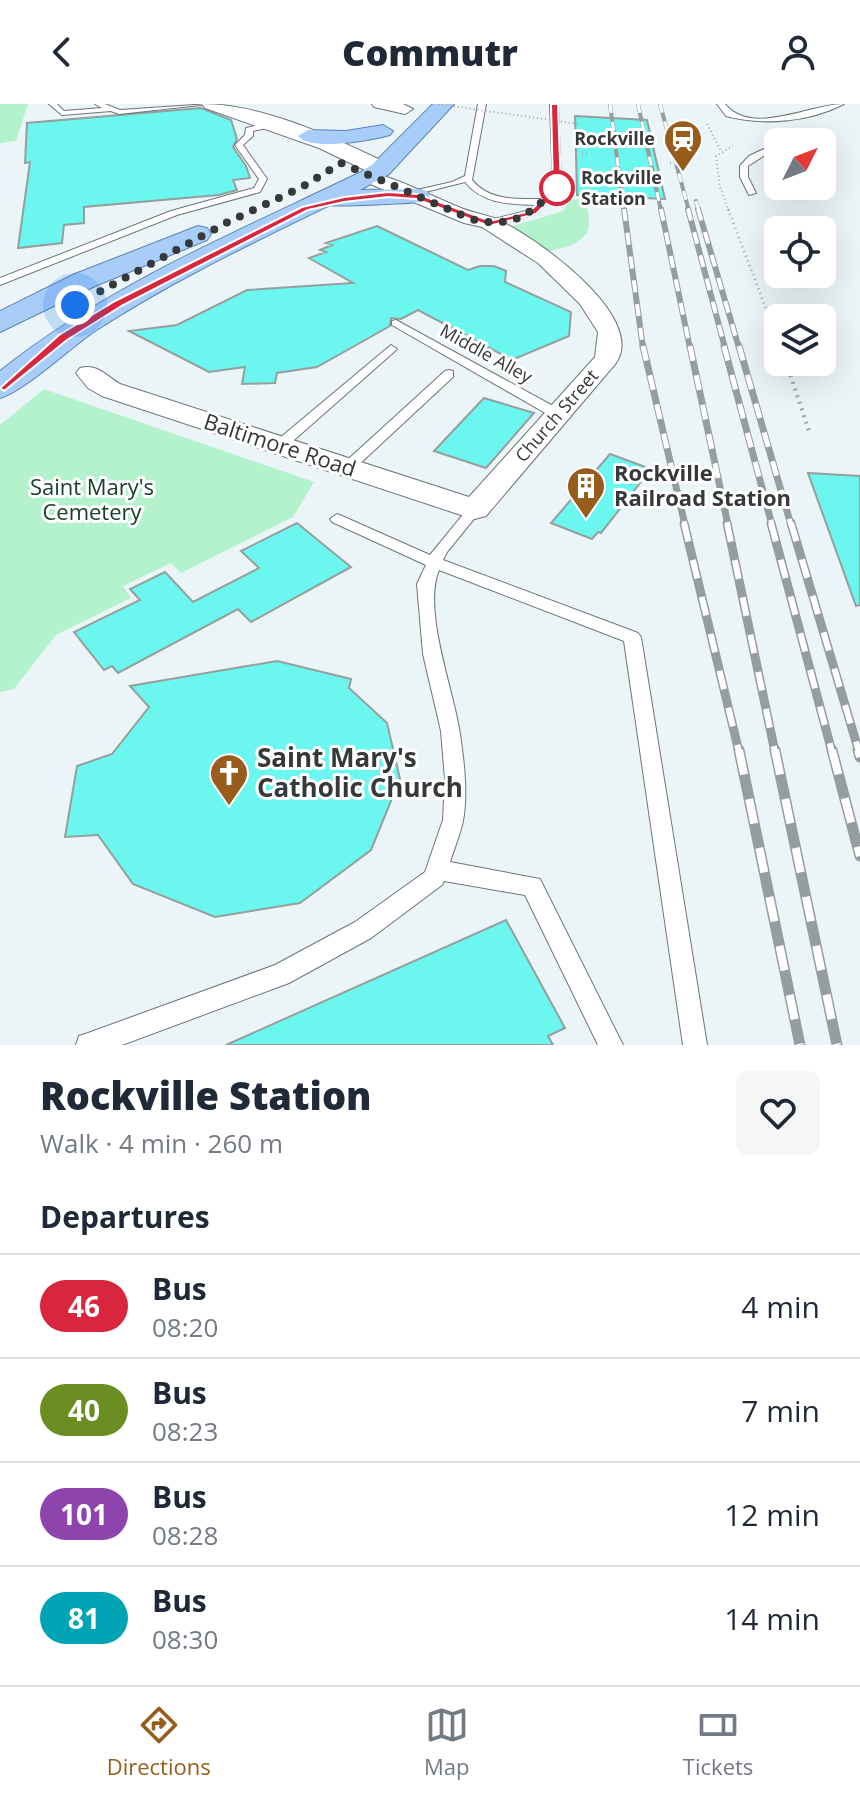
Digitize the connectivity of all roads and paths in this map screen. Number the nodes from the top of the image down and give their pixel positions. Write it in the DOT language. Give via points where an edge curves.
graph roads {
  1 [pos="53,104"];
  2 [pos="99,104"];
  3 [pos="206,104"];
  4 [pos="212,104"];
  5 [pos="379,104"];
  6 [pos="438,104"];
  7 [pos="444,104"];
  8 [pos="482,104"];
  9 [pos="554,104"];
  10 [pos="721,104"];
  11 [pos="840,104"];
  12 [pos="407,106"];
  13 [pos="111,109"];
  14 [pos="579,124"];
  15 [pos="274,127"];
  16 [pos="383,131"];
  17 [pos="308,136"];
  18 [pos="714,137"];
  19 [pos="581,140"];
  20 [pos="594,140"];
  21 [pos="721,151"];
  22 [pos="764,152"];
  23 [pos="348,159"];
  24 [pos="670,163"];
  25 [pos="690,163"];
  26 [pos="584,172"];
  27 [pos="589,172"];
  28 [pos="375,173"];
  29 [pos="469,177"];
  30 [pos="720,187"];
  31 [pos="585,192"];
  32 [pos="592,192"];
  33 [pos="421,193"];
  34 [pos="752,193"];
  35 [pos="541,202"];
  36 [pos="305,208"];
  37 [pos="228,222"];
  38 [pos="489,223"];
  39 [pos="0,282"];
  40 [pos="764,304"];
  41 [pos="0,323"];
  42 [pos="396,323"];
  43 [pos="391,349"];
  44 [pos="0,351"];
  45 [pos="89,373"];
  46 [pos="449,374"];
  47 [pos="791,376"];
  48 [pos="0,388"];
  49 [pos="559,415"];
  50 [pos="810,434"];
  51 [pos="280,445"];
  52 [pos="348,467"];
  53 [pos="475,509"];
  54 [pos="337,519"];
  55 [pos="435,563"];
  56 [pos="437,870"];
  57 [pos="88,1045"];
  58 [pos="611,1045"];
  59 [pos="695,1045"];
  1 -- 13 [label="lane" via="62,113"];
  2 -- 13 [label="lane"];
  3 -- 13 [label="lane"];
  4 -- 15 [label="street"];
  5 -- 12 [label="street"];
  6 -- 14 [label="path, bridge"];
  7 -- 28 [label="main road"];
  8 -- 29 [label="lane"];
  9 -- 35 [label="lane" via="557,189"];
  10 -- 11 [label="lane" via="736,117 765,120"];
  12 -- 16 [label="main road"];
  15 -- 17 [label="street"];
  15 -- 23 [label="street"];
  15 -- 39 [label="lane" via="249,130 239,145 263,179 257,190 174,213"];
  16 -- 17 [label="main road"];
  16 -- 23 [label="main road"];
  17 -- 23 [label="street"];
  18 -- 21 [label="path"];
  19 -- 20 [label="path"];
  22 -- 34 [label="lane" via="742,168"];
  23 -- 28 [label="street, Church Street"];
  23 -- 37 [label="main road"];
  24 -- 25 [label="path"];
  26 -- 27 [label="path"];
  28 -- 33 [label="street, Church Street"];
  28 -- 36 [label="main road"];
  29 -- 33 [label="lane"];
  29 -- 35 [label="lane" via="486,195"];
  30 -- 40 [label="path"];
  31 -- 32 [label="path"];
  33 -- 36 [label="main road"];
  33 -- 38 [label="street, Church Street"];
  35 -- 38 [label="lane" via="525,216"];
  36 -- 48 [label="main road" via="119,303 63,337"];
  37 -- 41 [label="main road" via="85,280"];
  37 -- 44 [label="main road"];
  38 -- 49 [label="street, Church Street" via="563,275 588,299 610,332 607,358"];
  42 -- 49 [label="lane, Middle Alley"];
  43 -- 51 [label="lane"];
  45 -- 51 [label="street, Baltimore Road" via="111,390"];
  46 -- 52 [label="lane"];
  47 -- 50 [label="path"];
  49 -- 53 [label="street, Church Street"];
  51 -- 52 [label="street, Baltimore Road"];
  52 -- 53 [label="street, Baltimore Road"];
  53 -- 55 [label="lane"];
  54 -- 55 [label="lane"];
  55 -- 56 [label="lane" via="425,584 455,779 453,820"];
  55 -- 59 [label="lane" via="632,637"];
  56 -- 57 [label="lane" via="434,878 363,930 281,975"];
  56 -- 58 [label="lane" via="532,886"];
}
